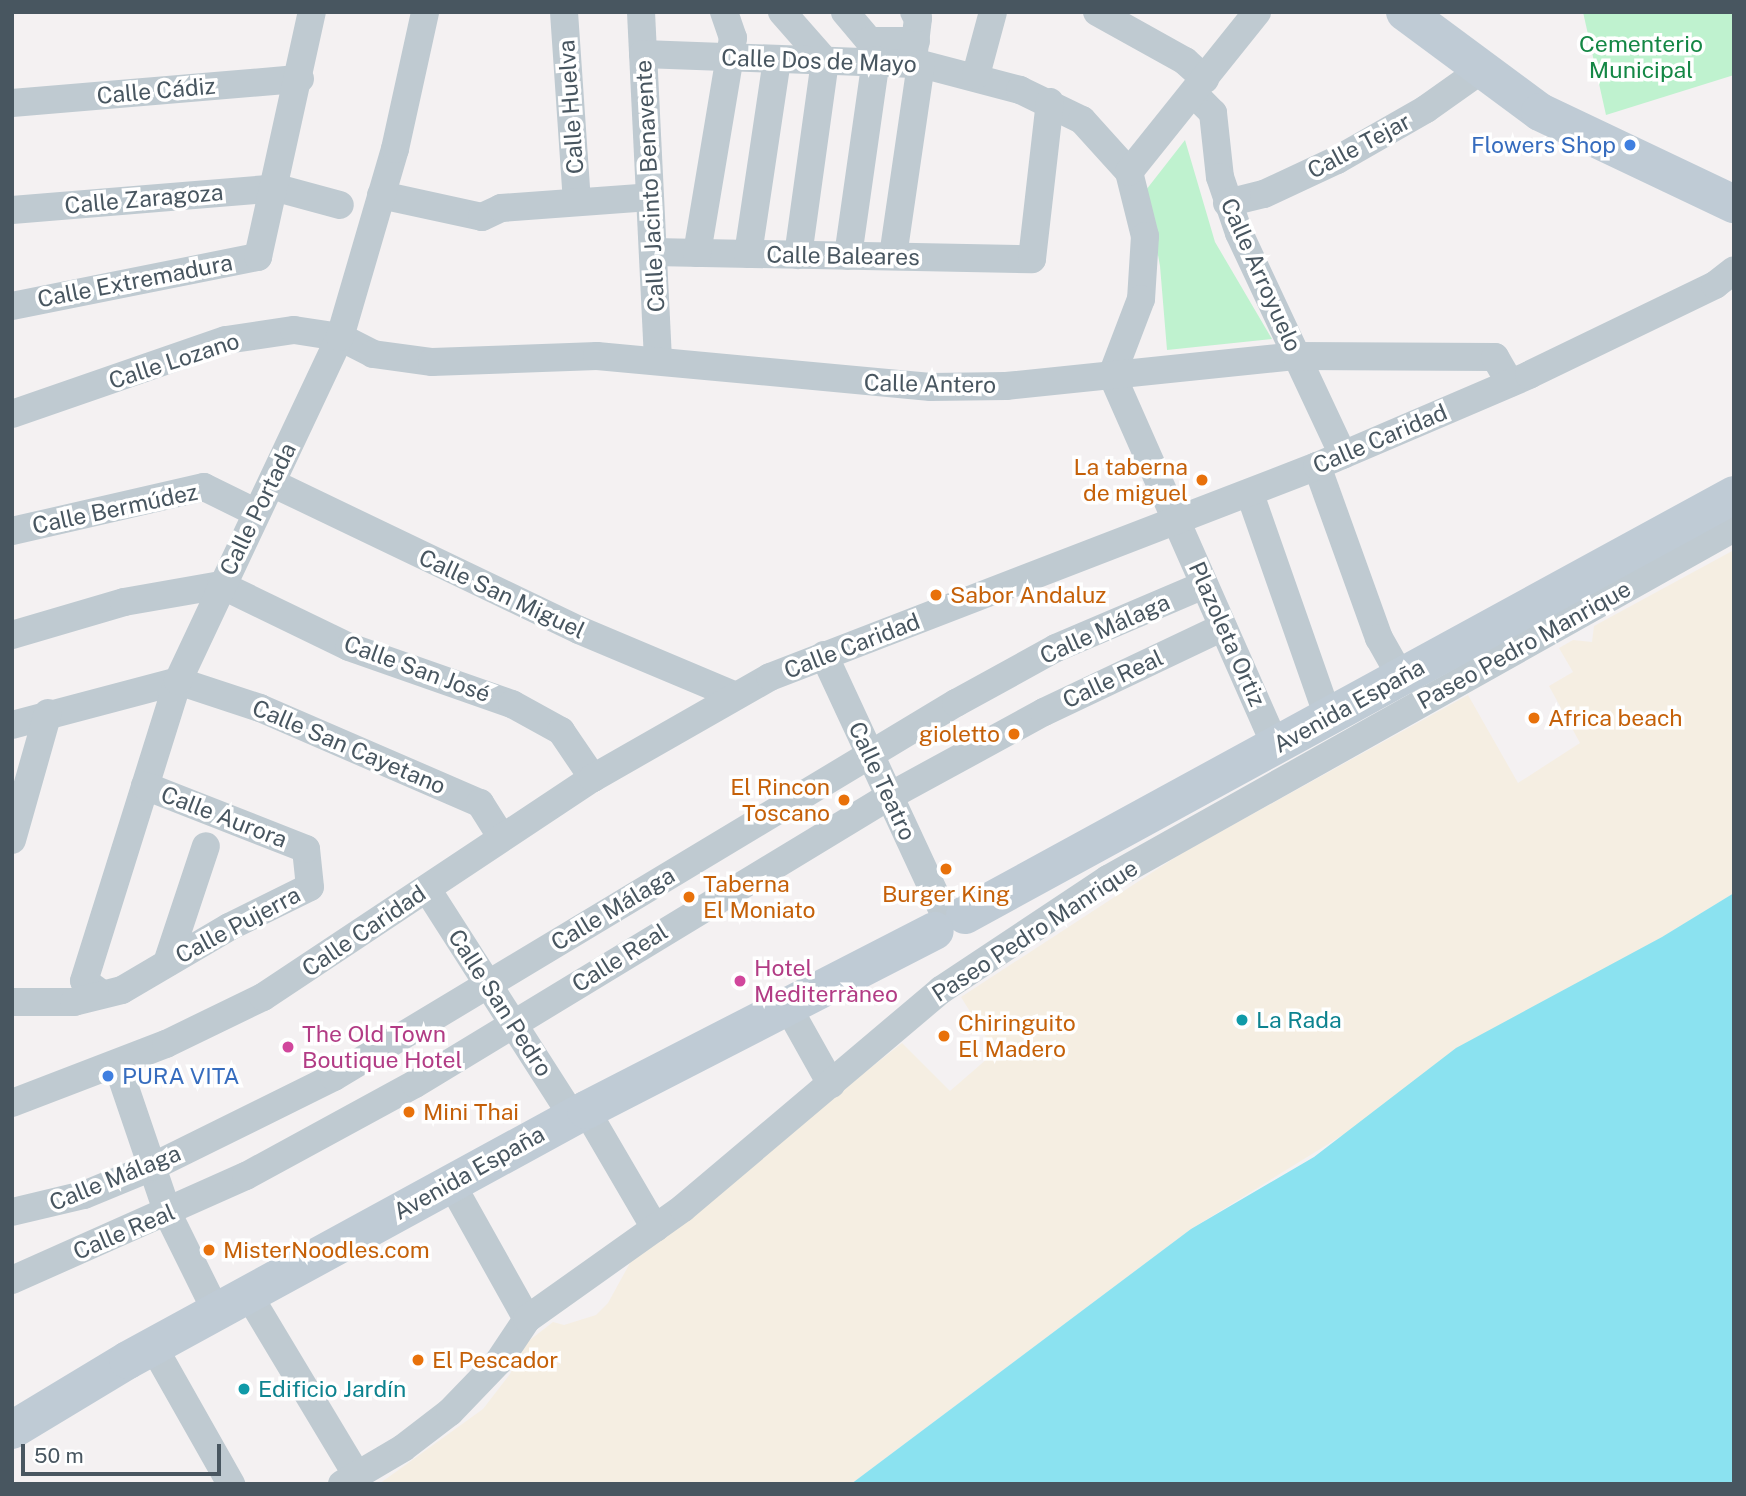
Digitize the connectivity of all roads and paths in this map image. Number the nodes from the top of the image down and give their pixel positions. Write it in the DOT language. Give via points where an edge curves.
graph roads {
  1 [pos="312,12"];
  2 [pos="425,12"];
  3 [pos="564,12"];
  4 [pos="641,12"];
  5 [pos="724,12"];
  6 [pos="782,12"];
  7 [pos="845,12"];
  8 [pos="914,12"];
  9 [pos="993,12"];
  10 [pos="1097,12"];
  11 [pos="1256,12"];
  12 [pos="1405,12"];
  13 [pos="643,54"];
  14 [pos="916,56"];
  15 [pos="730,58"];
  16 [pos="777,60"];
  17 [pos="876,60"];
  18 [pos="825,61"];
  19 [pos="1481,70"];
  20 [pos="976,75"];
  21 [pos="300,79"];
  22 [pos="1199,87"];
  23 [pos="1050,102"];
  24 [pos="12,103"];
  25 [pos="1129,172"];
  26 [pos="1679,175"];
  27 [pos="1734,183"];
  28 [pos="277,188"];
  29 [pos="650,197"];
  30 [pos="577,202"];
  31 [pos="1227,203"];
  32 [pos="1734,204"];
  33 [pos="362,205"];
  34 [pos="12,210"];
  35 [pos="653,253"];
  36 [pos="697,253"];
  37 [pos="748,254"];
  38 [pos="798,255"];
  39 [pos="848,256"];
  40 [pos="893,256"];
  41 [pos="1734,270"];
  42 [pos="12,306"];
  43 [pos="340,337"];
  44 [pos="1297,356"];
  45 [pos="658,360"];
  46 [pos="1112,374"];
  47 [pos="1510,383"];
  48 [pos="12,414"];
  49 [pos="1343,455"];
  50 [pos="1317,466"];
  51 [pos="272,483"];
  52 [pos="1259,491"];
  53 [pos="1734,495"];
  54 [pos="255,512"];
  55 [pos="1178,522"];
  56 [pos="1734,528"];
  57 [pos="12,531"];
  58 [pos="221,584"];
  59 [pos="1204,585"];
  60 [pos="1223,627"];
  61 [pos="12,635"];
  62 [pos="824,655"];
  63 [pos="1401,677"];
  64 [pos="178,681"];
  65 [pos="736,696"];
  66 [pos="48,713"];
  67 [pos="1328,717"];
  68 [pos="12,725"];
  69 [pos="1276,746"];
  70 [pos="867,754"];
  71 [pos="593,778"];
  72 [pos="145,786"];
  73 [pos="888,797"];
  74 [pos="502,838"];
  75 [pos="12,840"];
  76 [pos="206,846"];
  77 [pos="310,887"];
  78 [pos="427,889"];
  79 [pos="635,897"];
  80 [pos="947,918"];
  81 [pos="656,936"];
  82 [pos="167,963"];
  83 [pos="487,983"];
  84 [pos="102,994"];
  85 [pos="12,1002"];
  86 [pos="794,1018"];
  87 [pos="513,1024"];
  88 [pos="117,1064"];
  89 [pos="831,1084"];
  90 [pos="12,1103"];
  91 [pos="579,1113"];
  92 [pos="152,1167"];
  93 [pos="451,1183"];
  94 [pos="12,1212"];
  95 [pos="168,1214"];
  96 [pos="655,1228"];
  97 [pos="12,1280"];
  98 [pos="232,1302"];
  99 [pos="527,1319"];
  100 [pos="153,1346"];
  101 [pos="13,1426"];
  102 [pos="350,1480"];
  103 [pos="231,1484"];
  1 -- 21 [label="street"];
  2 -- 33 [label="street, Calle Portada"];
  3 -- 30 [label="street, Calle Huelva"];
  4 -- 13 [label="street, Calle Jacinto Benavente"];
  5 -- 15 [label="street" via="733,38"];
  6 -- 18 [label="street"];
  7 -- 14 [label="street" via="869,41"];
  8 -- 14 [label="street" via="918,18"];
  9 -- 20 [label="street"];
  10 -- 22 [label="street, Calle Arroyuelo" via="1185,61"];
  11 -- 22 [label="street"];
  12 -- 19 [label="street"];
  13 -- 15 [label="street, Calle Dos de Mayo"];
  13 -- 29 [label="street, Calle Jacinto Benavente"];
  14 -- 17 [label="street, Calle Dos de Mayo"];
  14 -- 20 [label="street, Calle Dos de Mayo"];
  14 -- 40 [label="street"];
  15 -- 16 [label="street, Calle Dos de Mayo"];
  15 -- 36 [label="street"];
  16 -- 18 [label="street, Calle Dos de Mayo"];
  16 -- 37 [label="street"];
  17 -- 18 [label="street, Calle Dos de Mayo"];
  17 -- 39 [label="street"];
  18 -- 38 [label="street"];
  19 -- 26 [label="street" via="1539,112 1609,149"];
  19 -- 31 [label="street, Calle Tejar" via="1426,109 1337,160 1264,194"];
  20 -- 23 [label="street, Calle Dos de Mayo"];
  21 -- 24 [label="street, Calle Cádiz"];
  21 -- 28 [label="street"];
  22 -- 25 [label="street"];
  22 -- 31 [label="street, Calle Arroyuelo" via="1213,113"];
  23 -- 25 [label="street, Calle Dos de Mayo" via="1082,120"];
  23 -- 40 [label="street, Calle Baleares" via="1032,259"];
  25 -- 46 [label="street, Calle Dos de Mayo" via="1144,236 1141,299"];
  26 -- 27 [label="street"];
  26 -- 32 [label="street"];
  28 -- 33 [label="street, Calle Zaragoza"];
  28 -- 34 [label="street, Calle Zaragoza"];
  28 -- 42 [label="street, Calle Extremadura" via="258,257"];
  29 -- 30 [label="street, Calle Zaragoza"];
  29 -- 35 [label="street, Calle Jacinto Benavente"];
  30 -- 33 [label="street, Calle Zaragoza" via="501,208 482,217"];
  31 -- 44 [label="street, Calle Arroyuelo"];
  33 -- 43 [label="street, Calle Portada"];
  35 -- 36 [label="street, Calle Baleares"];
  35 -- 45 [label="street, Calle Jacinto Benavente"];
  36 -- 37 [label="street, Calle Baleares"];
  37 -- 38 [label="street, Calle Baleares"];
  38 -- 39 [label="street, Calle Baleares"];
  39 -- 40 [label="street, Calle Baleares"];
  41 -- 47 [label="street, Calle Caridad" via="1715,285"];
  43 -- 45 [label="street, Calle Antero" via="373,354 432,362 597,356"];
  43 -- 48 [label="street, Calle Lozano" via="294,330 226,340"];
  43 -- 51 [label="street, Calle Portada"];
  44 -- 46 [label="street, Calle Antero"];
  44 -- 47 [label="street, Calle Antero" via="1495,357"];
  44 -- 49 [label="street, Calle Arroyuelo"];
  45 -- 46 [label="street, Calle Antero" via="931,387 1006,386"];
  46 -- 55 [label="street, Plazoleta Ortiz"];
  47 -- 49 [label="street, Calle Caridad"];
  49 -- 50 [label="street, Calle Caridad"];
  50 -- 52 [label="street, Calle Caridad"];
  50 -- 63 [label="street" via="1379,638"];
  51 -- 54 [label="street, Calle Portada"];
  51 -- 65 [label="street, Calle San Miguel" via="579,630"];
  52 -- 55 [label="street, Calle Caridad"];
  52 -- 67 [label="street"];
  53 -- 63 [label="street, Avenida España"];
  54 -- 57 [label="street, Calle Bermúdez" via="204,487"];
  54 -- 58 [label="street, Calle Portada"];
  55 -- 59 [label="street, Plazoleta Ortiz"];
  55 -- 62 [label="street, Calle Caridad"];
  56 -- 89 [label="street, Paseo Pedro Manrique" via="1108,879 941,990"];
  58 -- 61 [label="street" via="124,602"];
  58 -- 64 [label="street, Calle Portada"];
  58 -- 71 [label="street, Calle San José" via="349,647 512,704 561,732"];
  59 -- 60 [label="street, Plazoleta Ortiz"];
  59 -- 70 [label="street, Calle Málaga" via="1056,648"];
  60 -- 69 [label="street, Plazoleta Ortiz"];
  60 -- 73 [label="street, Calle Real" via="1044,712"];
  62 -- 65 [label="street, Calle Caridad"];
  62 -- 70 [label="street, Calle Teatro"];
  63 -- 67 [label="street, Avenida España"];
  64 -- 66 [label="street"];
  64 -- 72 [label="street, Calle Portada"];
  64 -- 74 [label="street, Calle San Cayetano" via="260,708 480,803"];
  65 -- 71 [label="street, Calle Caridad"];
  66 -- 68 [label="street"];
  66 -- 75 [label="street"];
  67 -- 69 [label="street, Avenida España"];
  69 -- 80 [label="street, Avenida España"];
  70 -- 73 [label="street, Calle Teatro"];
  70 -- 79 [label="street, Calle Málaga"];
  71 -- 74 [label="street, Calle Caridad"];
  72 -- 77 [label="street, Calle Aurora" via="306,849"];
  72 -- 84 [label="street, Calle Portada" via="84,981"];
  73 -- 80 [label="street, Calle Teatro"];
  73 -- 81 [label="street, Calle Real"];
  74 -- 78 [label="street, Calle Caridad"];
  76 -- 82 [label="street, Calle Pujerra"];
  77 -- 82 [label="street, Calle Pujerra"];
  78 -- 83 [label="street, Calle San Pedro"];
  78 -- 88 [label="street, Calle Caridad" via="263,998"];
  79 -- 81 [label="street"];
  79 -- 83 [label="street, Calle Málaga"];
  80 -- 91 [label="street, Avenida España"];
  81 -- 87 [label="street, Calle Real"];
  82 -- 84 [label="street, Calle Pujerra" via="122,990"];
  83 -- 87 [label="street, Calle San Pedro"];
  83 -- 92 [label="street, Calle Málaga" via="334,1077"];
  84 -- 85 [label="street, Calle Pujerra" via="44,1005"];
  86 -- 89 [label="street"];
  87 -- 91 [label="street, Calle San Pedro"];
  87 -- 95 [label="street, Calle Real" via="415,1084"];
  88 -- 90 [label="street, Calle Caridad"];
  88 -- 92 [label="street"];
  89 -- 96 [label="street, Paseo Pedro Manrique"];
  91 -- 93 [label="street, Avenida España"];
  91 -- 96 [label="street, Calle San Pedro"];
  92 -- 94 [label="street, Calle Málaga" via="84,1195"];
  92 -- 95 [label="street"];
  93 -- 98 [label="street, Avenida España"];
  93 -- 99 [label="street"];
  95 -- 97 [label="street, Calle Real"];
  95 -- 98 [label="street"];
  96 -- 99 [label="street, Paseo Pedro Manrique"];
  98 -- 100 [label="street, Avenida España"];
  98 -- 102 [label="street"];
  99 -- 102 [label="street, Paseo Pedro Manrique" via="499,1361 450,1412"];
  100 -- 101 [label="street, Avenida España"];
  100 -- 103 [label="street"];
}
